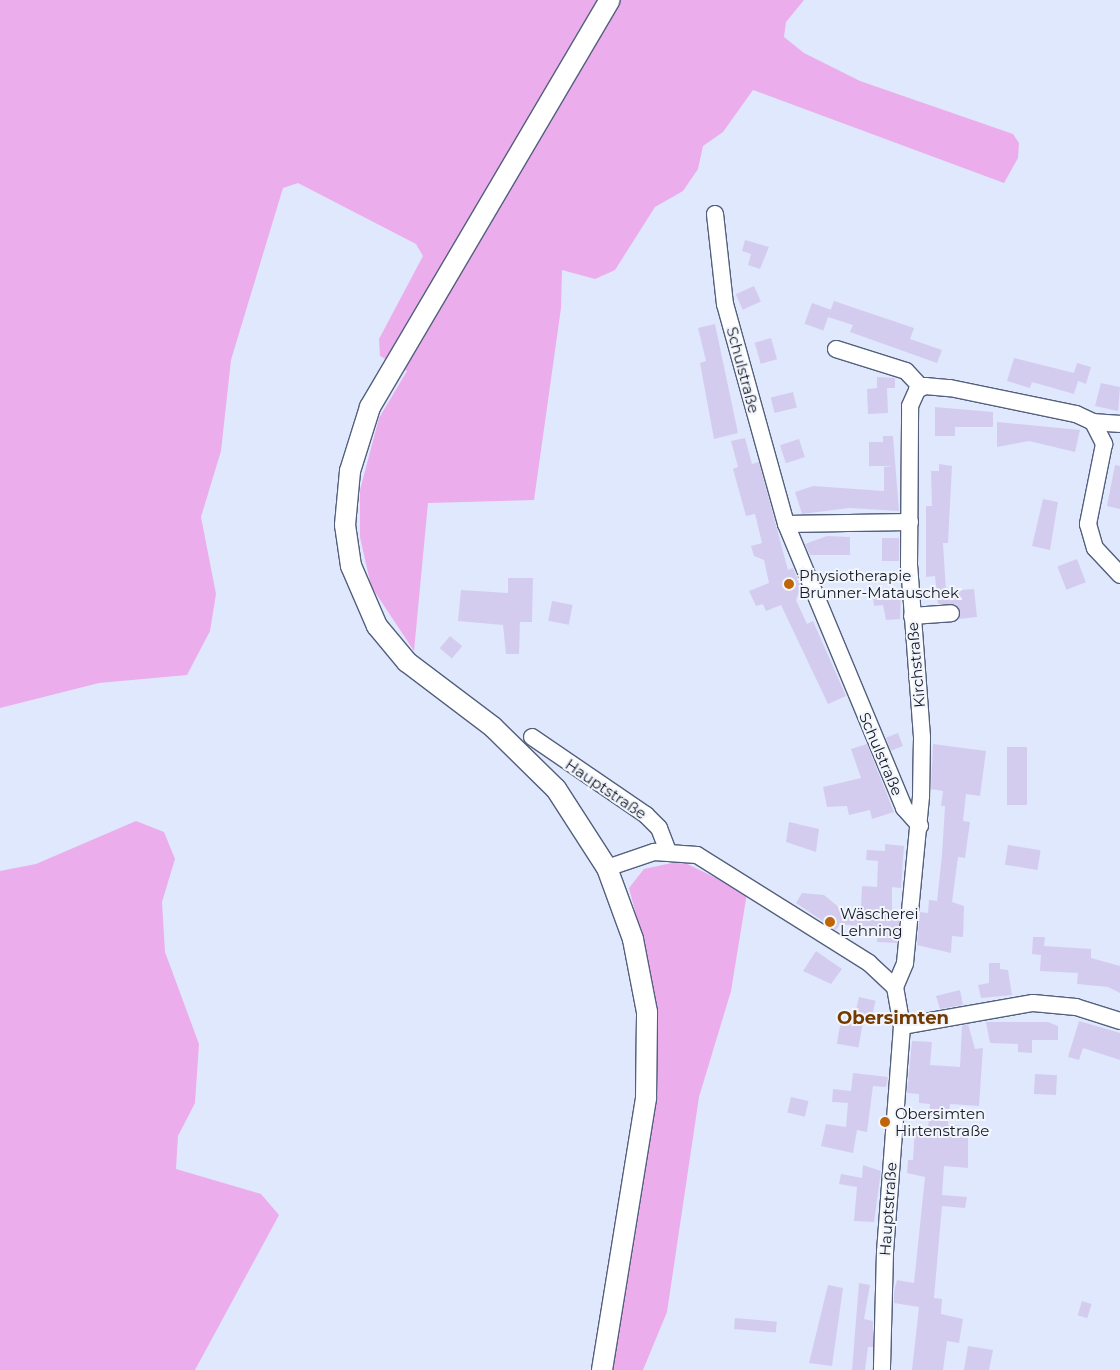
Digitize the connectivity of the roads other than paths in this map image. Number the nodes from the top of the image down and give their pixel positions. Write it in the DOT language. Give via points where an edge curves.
graph roads {
  1 [pos="610,0"];
  2 [pos="715,214"];
  3 [pos="836,350"];
  4 [pos="921,388"];
  5 [pos="1093,422"];
  6 [pos="1120,424"];
  7 [pos="910,522"];
  8 [pos="786,524"];
  9 [pos="1120,575"];
  10 [pos="951,613"];
  11 [pos="912,616"];
  12 [pos="532,737"];
  13 [pos="920,826"];
  14 [pos="668,851"];
  15 [pos="607,868"];
  16 [pos="895,987"];
  17 [pos="1120,1021"];
  18 [pos="902,1026"];
  19 [pos="602,1370"];
  20 [pos="882,1370"];
  1 -- 15 [label="main road" via="370,407 350,471 346,525 358,587 386,639 407,662 493,727 542,773 575,814"];
  2 -- 8 [label="street, Schulstraße" via="725,304"];
  3 -- 4 [label="street" via="906,371"];
  4 -- 5 [label="street" via="995,397 1076,414"];
  4 -- 7 [label="street, Kirchstraße" via="910,406"];
  5 -- 6 [label="street"];
  5 -- 9 [label="street" via="1104,444 1088,524 1095,548"];
  7 -- 8 [label="street"];
  7 -- 11 [label="street, Kirchstraße"];
  8 -- 13 [label="street, Schulstraße" via="904,808"];
  10 -- 11 [label="street"];
  11 -- 13 [label="street, Kirchstraße" via="922,737"];
  12 -- 14 [label="street, Hauptstraße" via="646,815 659,828"];
  13 -- 16 [label="street" via="905,963"];
  14 -- 15 [label="street"];
  14 -- 16 [label="street" via="711,862 869,963"];
  15 -- 19 [label="main road" via="639,962 648,1048 643,1124 614,1271"];
  16 -- 18 [label="street, Hauptstraße"];
  17 -- 18 [label="street" via="1076,1007 1033,1003"];
  18 -- 20 [label="street, Hauptstraße" via="885,1252"];
}
